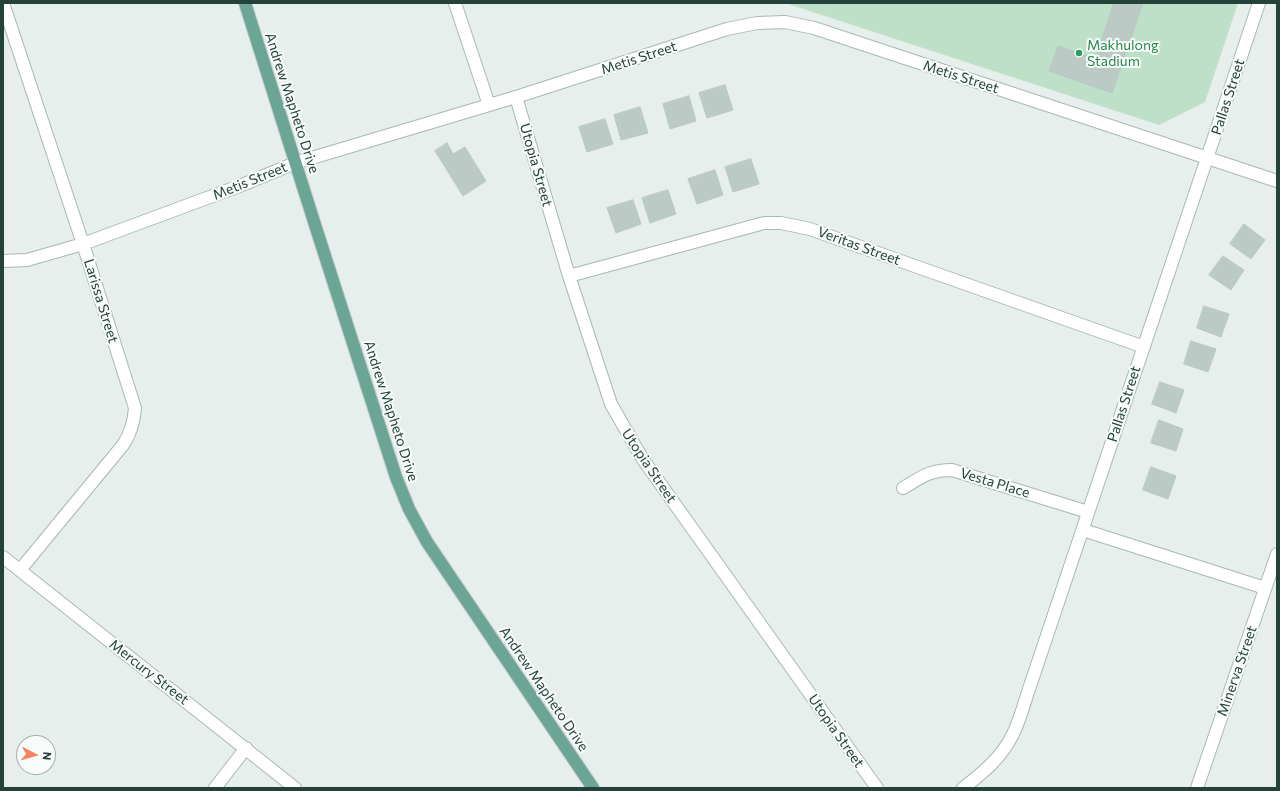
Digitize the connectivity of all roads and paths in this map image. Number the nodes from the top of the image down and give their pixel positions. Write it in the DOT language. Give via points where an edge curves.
graph roads {
  1 [pos="3,3"];
  2 [pos="245,3"];
  3 [pos="455,3"];
  4 [pos="1259,3"];
  5 [pos="516,97"];
  6 [pos="489,105"];
  7 [pos="1208,158"];
  8 [pos="295,163"];
  9 [pos="1277,181"];
  10 [pos="83,244"];
  11 [pos="3,261"];
  12 [pos="569,276"];
  13 [pos="1144,347"];
  14 [pos="903,488"];
  15 [pos="1088,512"];
  16 [pos="1083,530"];
  17 [pos="1277,554"];
  18 [pos="3,557"];
  19 [pos="20,570"];
  20 [pos="1265,588"];
  21 [pos="246,748"];
  22 [pos="214,788"];
  23 [pos="295,788"];
  24 [pos="593,788"];
  25 [pos="877,788"];
  26 [pos="963,788"];
  27 [pos="1197,788"];
  1 -- 10 [label="street, Larissa Street"];
  2 -- 8 [label="main road, Andrew Mapheto Drive"];
  3 -- 6 [label="street"];
  4 -- 7 [label="street, Pallas Street"];
  5 -- 6 [label="street, Metis Street"];
  5 -- 7 [label="street, Metis Street" via="727,29 757,23 785,22 814,28"];
  5 -- 12 [label="street, Utopia Street"];
  6 -- 8 [label="street, Metis Street"];
  7 -- 9 [label="street, Metis Street"];
  7 -- 13 [label="street, Pallas Street"];
  8 -- 10 [label="street, Metis Street"];
  8 -- 24 [label="main road, Andrew Mapheto Drive" via="396,477 409,509 427,542"];
  10 -- 11 [label="street, Metis Street" via="27,260"];
  10 -- 19 [label="street, Larissa Street" via="135,408 134,422 130,435 123,445"];
  12 -- 13 [label="street, Veritas Street" via="764,223 781,223 810,229"];
  12 -- 25 [label="street, Utopia Street" via="611,404 630,439"];
  13 -- 15 [label="street, Pallas Street"];
  14 -- 15 [label="street, Vesta Place" via="929,473 952,470"];
  15 -- 16 [label="street, Pallas Street"];
  16 -- 20 [label="street"];
  16 -- 26 [label="street, Pallas Street" via="1013,733 991,765"];
  17 -- 20 [label="street, Minerva Street"];
  18 -- 19 [label="street, Mercury Street"];
  19 -- 21 [label="street, Mercury Street"];
  20 -- 27 [label="street, Minerva Street"];
  21 -- 22 [label="street"];
  21 -- 23 [label="street, Mercury Street"];
}
